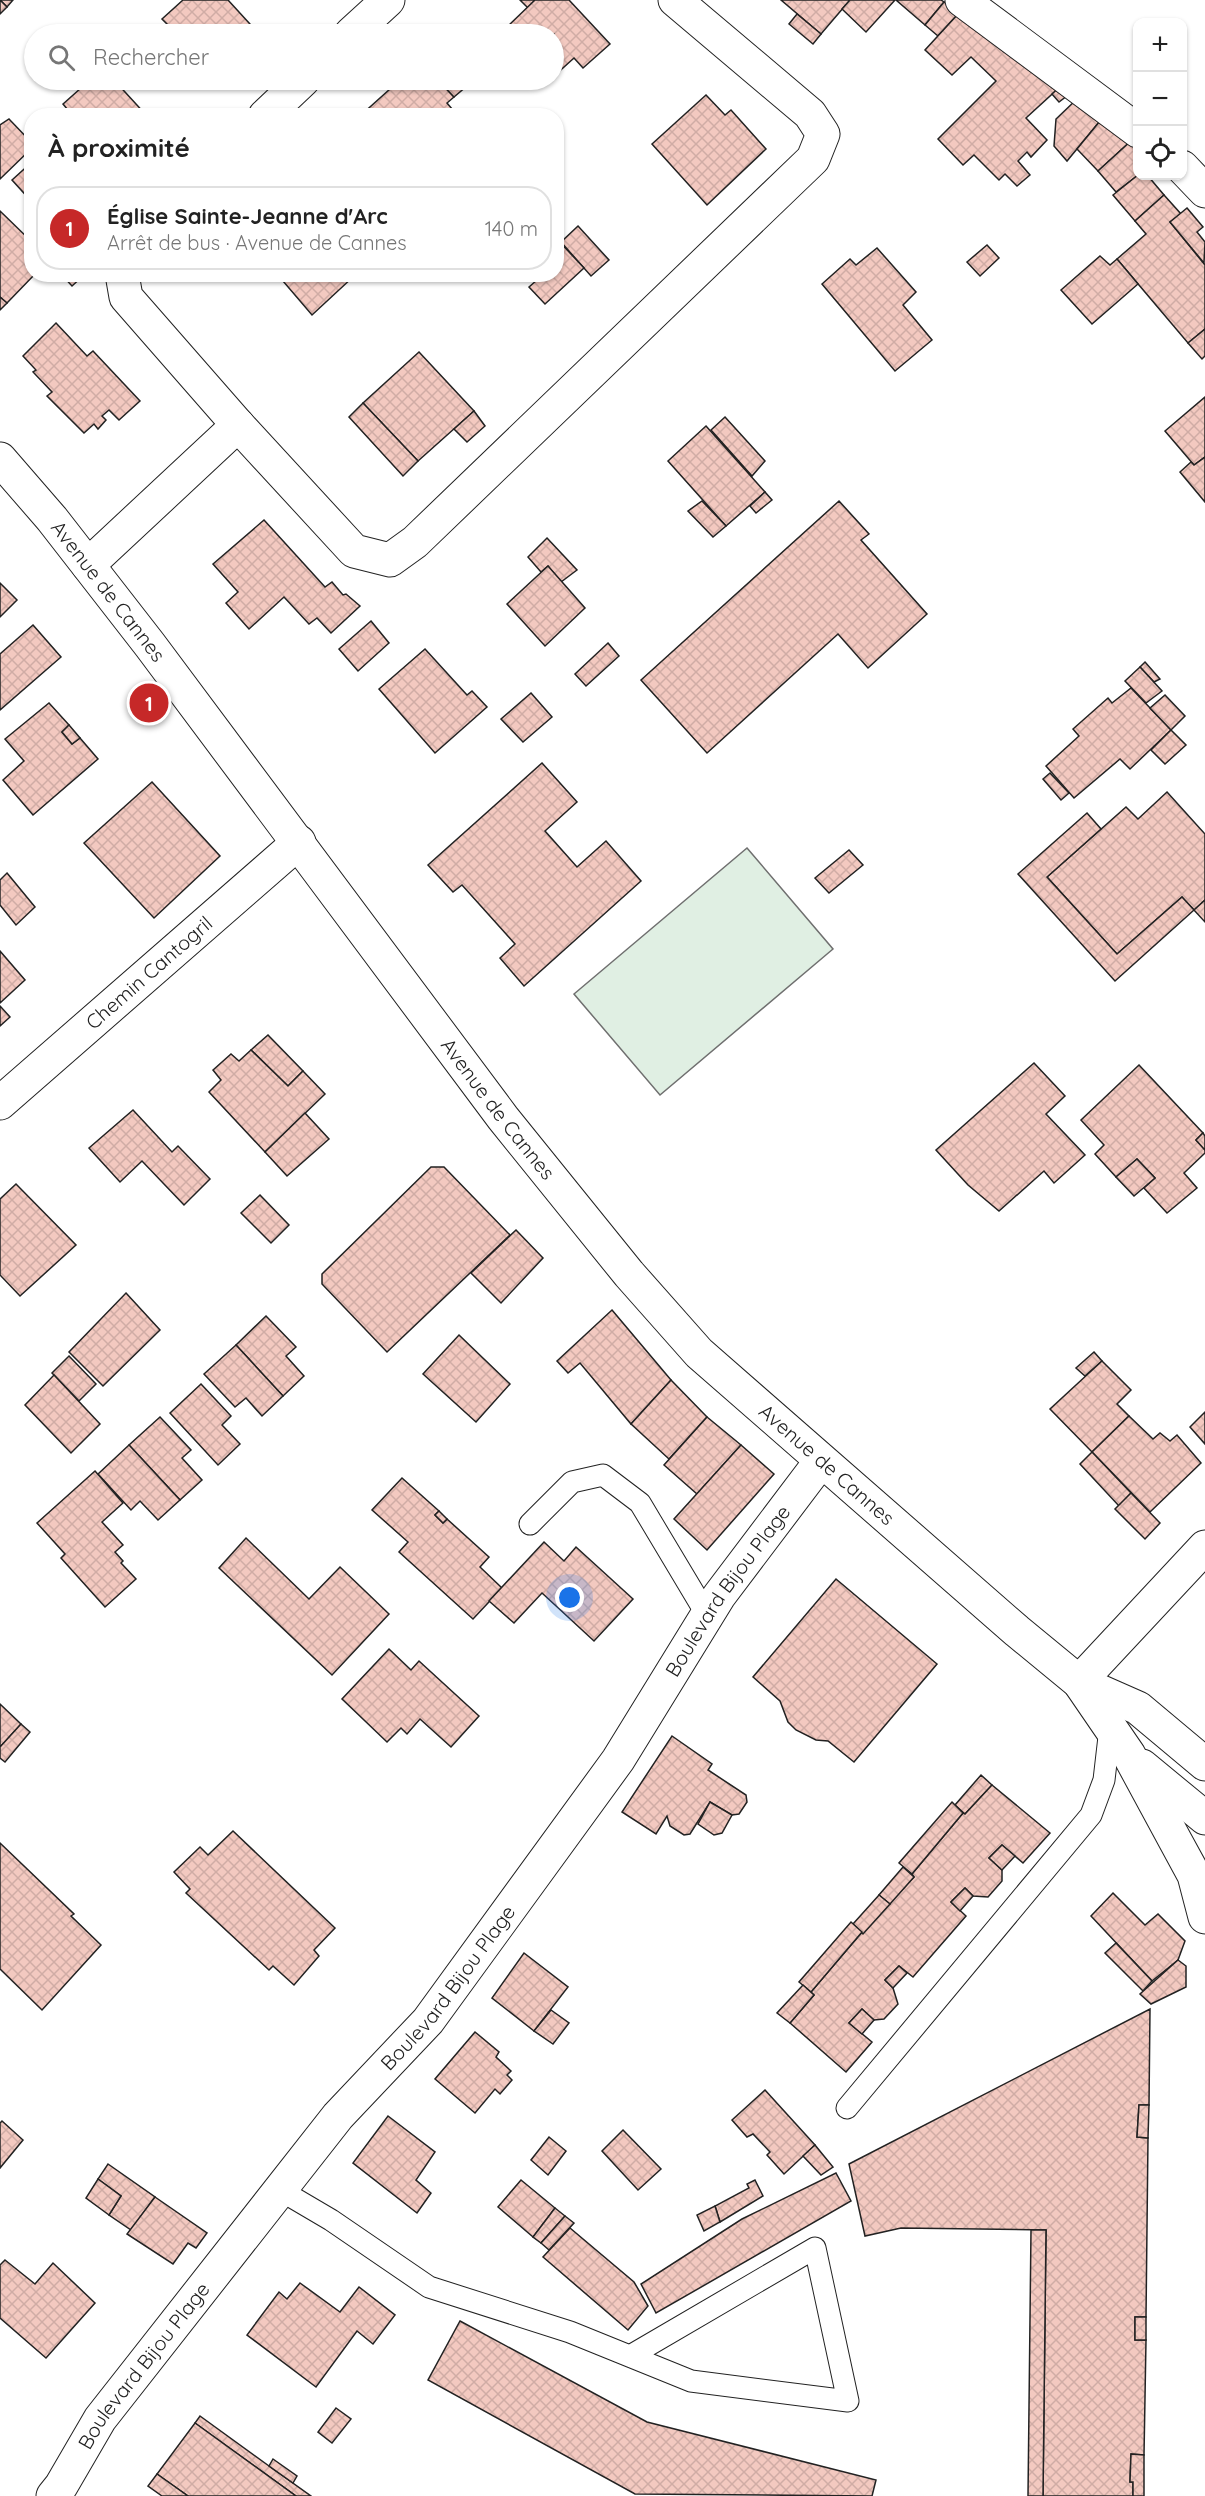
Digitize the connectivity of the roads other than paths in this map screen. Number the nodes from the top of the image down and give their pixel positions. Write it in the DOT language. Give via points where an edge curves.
graph roads {
  1 [pos="388,0"];
  2 [pos="675,0"];
  3 [pos="962,0"];
  4 [pos="362,24"];
  5 [pos="292,90"];
  6 [pos="273,108"];
  7 [pos="1133,128"];
  8 [pos="1187,172"];
  9 [pos="1205,191"];
  10 [pos="123,282"];
  11 [pos="238,425"];
  12 [pos="0,459"];
  13 [pos="88,565"];
  14 [pos="299,842"];
  15 [pos="0,1103"];
  16 [pos="821,1461"];
  17 [pos="530,1524"];
  18 [pos="1205,1547"];
  19 [pos="707,1615"];
  20 [pos="1079,1682"];
  21 [pos="1110,1728"];
  22 [pos="1129,1755"];
  23 [pos="1205,1764"];
  24 [pos="1205,1818"];
  25 [pos="1205,1917"];
  26 [pos="847,2108"];
  27 [pos="280,2190"];
  28 [pos="630,2356"];
  29 [pos="63,2493"];
  1 -- 4 [label="street"];
  2 -- 11 [label="street" via="810,114 823,134 813,159 415,542 390,560 354,550"];
  3 -- 7 [label="street"];
  5 -- 6 [label="street"];
  8 -- 9 [label="street"];
  10 -- 11 [label="street" via="126,297"];
  11 -- 13 [label="street"];
  12 -- 13 [label="street, Avenue de Cannes"];
  13 -- 14 [label="street, Avenue de Cannes"];
  14 -- 15 [label="street, Chemin Cantogril"];
  14 -- 16 [label="street, Avenue de Cannes" via="503,1118 629,1274 699,1353"];
  16 -- 19 [label="street, Boulevard Bijou Plage"];
  16 -- 20 [label="street, Avenue de Cannes"];
  17 -- 19 [label="lane" via="572,1482 603,1475 640,1503"];
  18 -- 20 [label="street"];
  19 -- 27 [label="street, Boulevard Bijou Plage" via="618,1760 428,2021 338,2116"];
  20 -- 21 [label="street, Avenue de Cannes"];
  20 -- 23 [label="street, Avenue de Cannes" via="1138,1708"];
  21 -- 22 [label="street, Avenue de Cannes"];
  21 -- 26 [label="lane" via="1104,1780 1091,1815"];
  22 -- 24 [label="street"];
  22 -- 25 [label="street, Avenue de Cannes" via="1194,1875"];
  27 -- 28 [label="lane" via="429,2287 570,2332"];
  27 -- 29 [label="street, Boulevard Bijou Plage" via="100,2419"];
  28 -- 28 [label="lane" via="691,2381 848,2401 815,2248"];
}
